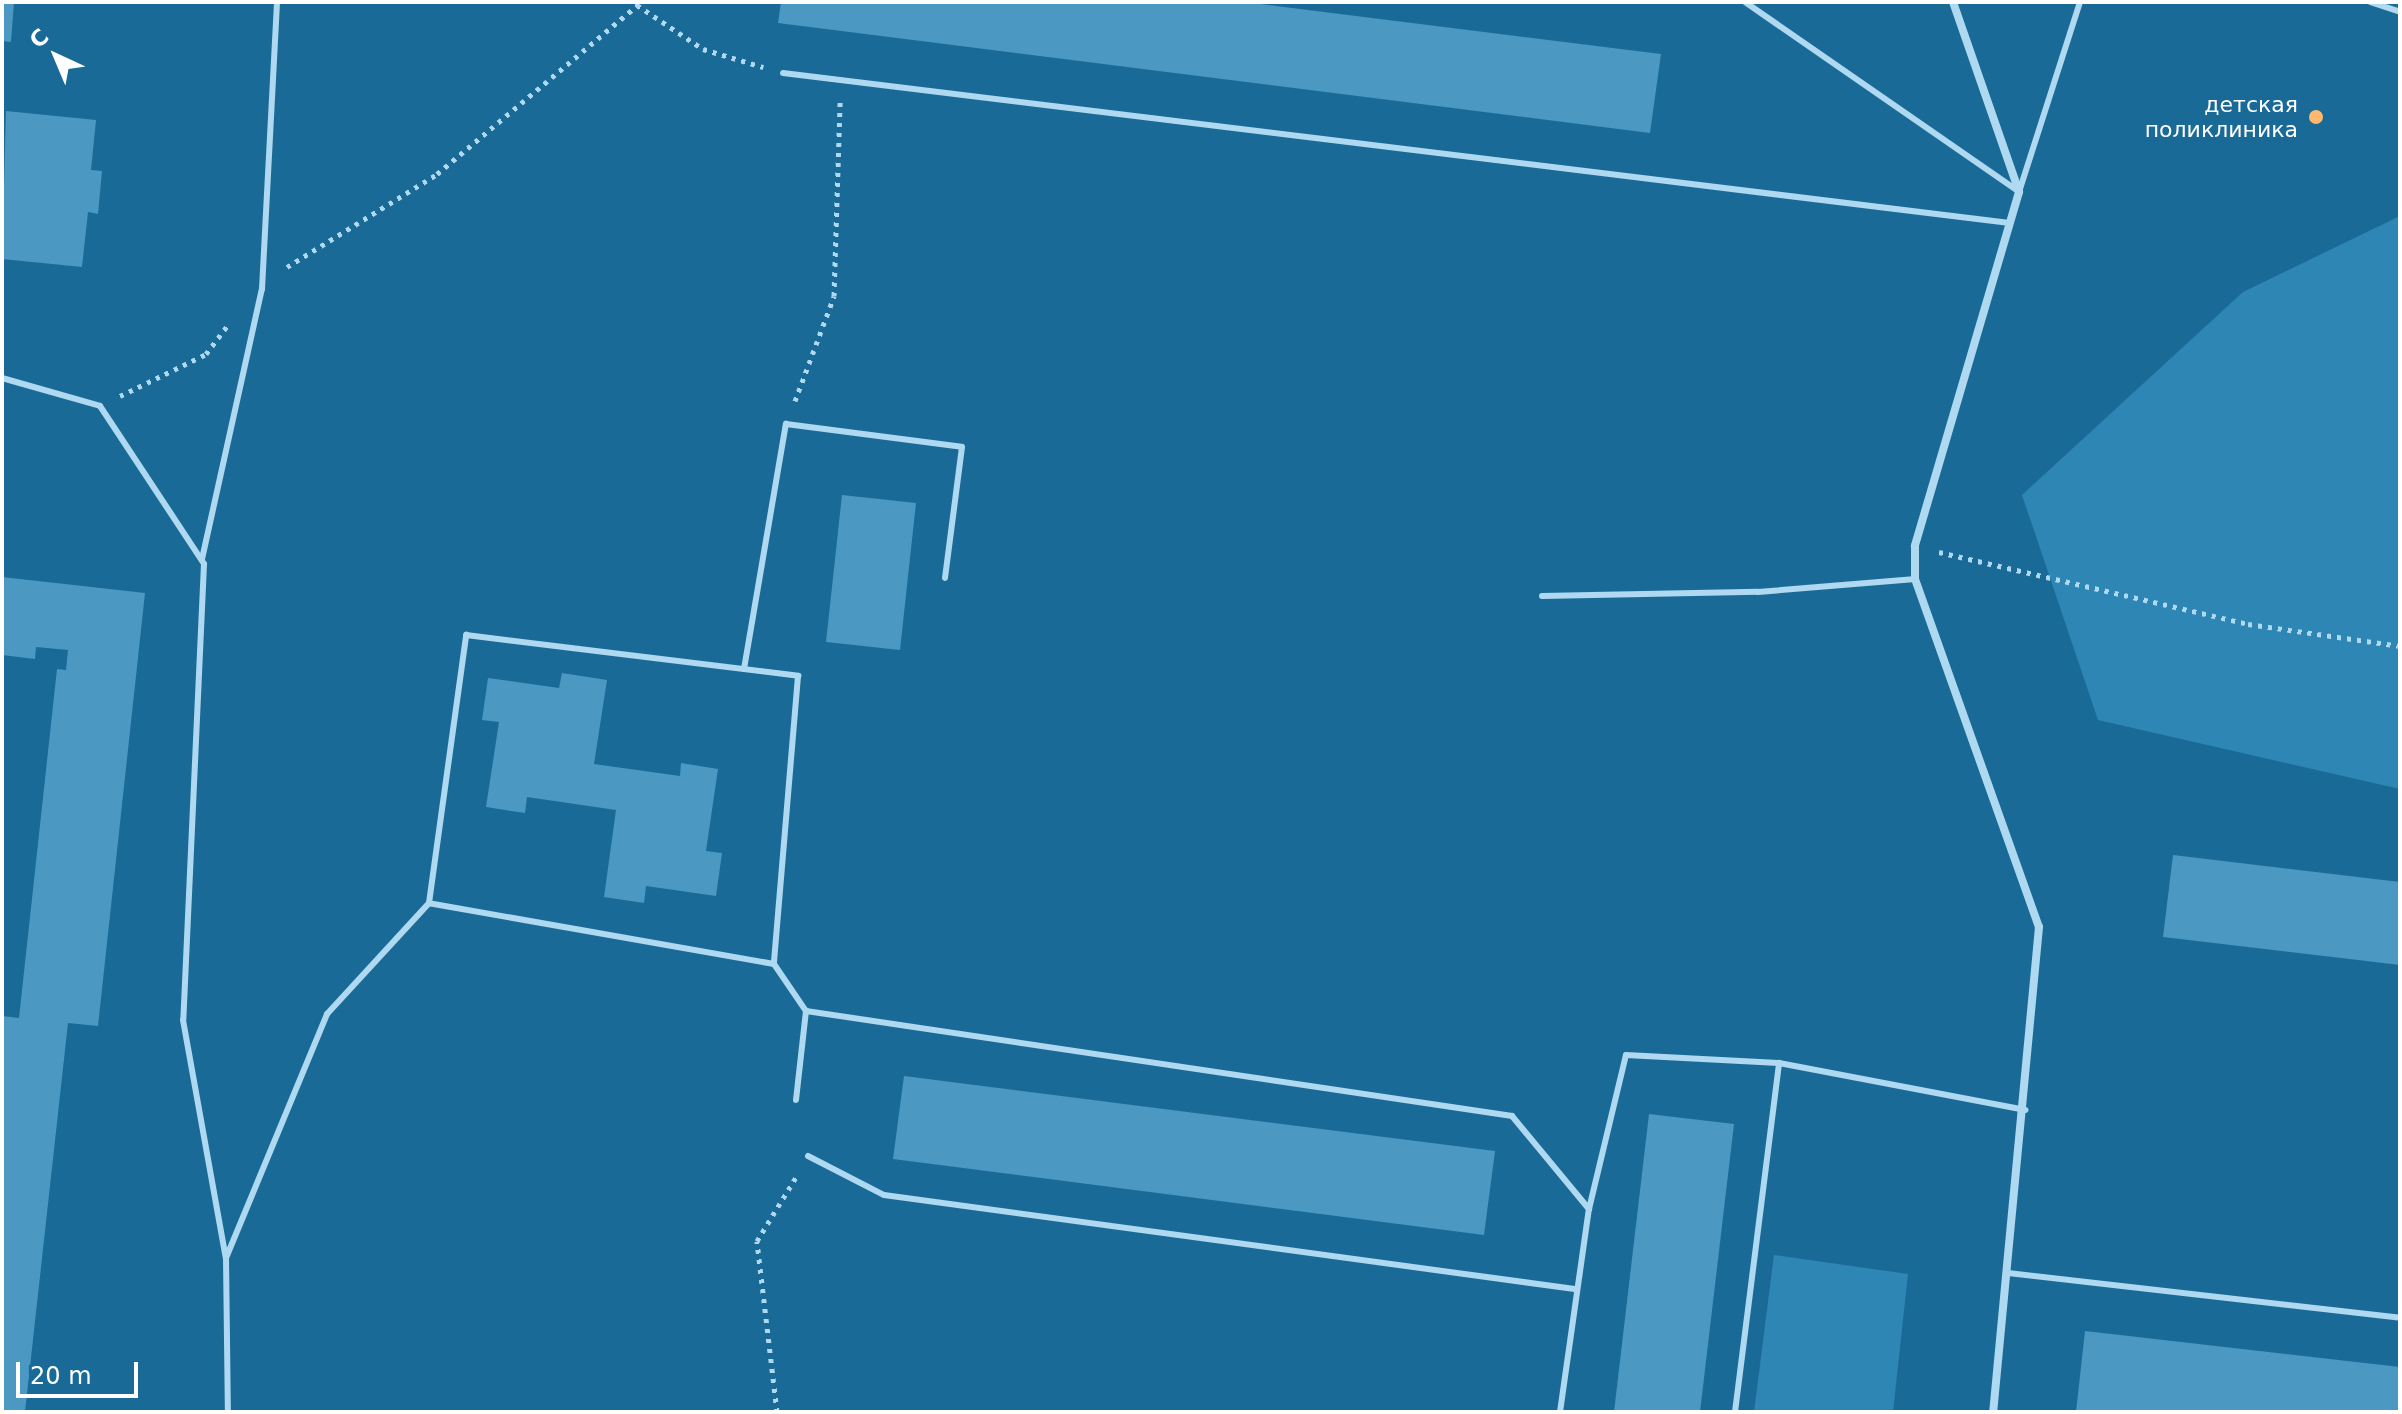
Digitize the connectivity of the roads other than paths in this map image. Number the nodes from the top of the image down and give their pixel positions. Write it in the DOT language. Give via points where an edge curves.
graph roads {
  1 [pos="277,2"];
  2 [pos="1745,2"];
  3 [pos="1953,2"];
  4 [pos="2080,2"];
  5 [pos="2370,2"];
  6 [pos="2400,12"];
  7 [pos="783,73"];
  8 [pos="2019,192"];
  9 [pos="2010,223"];
  10 [pos="2,378"];
  11 [pos="202,560"];
  12 [pos="945,578"];
  13 [pos="1915,579"];
  14 [pos="1542,596"];
  15 [pos="744,669"];
  16 [pos="429,903"];
  17 [pos="774,964"];
  18 [pos="806,1011"];
  19 [pos="1779,1063"];
  20 [pos="796,1100"];
  21 [pos="2026,1110"];
  22 [pos="808,1156"];
  23 [pos="1589,1209"];
  24 [pos="226,1258"];
  25 [pos="2008,1273"];
  26 [pos="1575,1289"];
  27 [pos="2400,1318"];
  28 [pos="228,1412"];
  29 [pos="1560,1412"];
  30 [pos="1735,1412"];
  31 [pos="1993,1412"];
  1 -- 11 [label="lane" via="262,282"];
  2 -- 8 [label="lane"];
  3 -- 8 [label="street"];
  4 -- 8 [label="lane"];
  5 -- 6 [label="lane"];
  7 -- 9 [label="lane"];
  8 -- 9 [label="street"];
  9 -- 13 [label="street" via="1915,546"];
  10 -- 11 [label="lane" via="100,406"];
  11 -- 24 [label="lane" via="183,1020"];
  12 -- 15 [label="lane" via="962,447 786,424"];
  13 -- 14 [label="lane" via="1758,592"];
  13 -- 21 [label="street" via="2039,927"];
  15 -- 16 [label="lane" via="466,635"];
  15 -- 17 [label="lane" via="798,676"];
  16 -- 17 [label="lane"];
  16 -- 24 [label="lane" via="327,1014"];
  17 -- 18 [label="lane"];
  18 -- 20 [label="lane"];
  18 -- 23 [label="lane" via="1512,1116"];
  19 -- 21 [label="lane"];
  19 -- 23 [label="lane" via="1626,1055"];
  19 -- 30 [label="lane"];
  21 -- 25 [label="street"];
  22 -- 26 [label="lane" via="884,1195"];
  23 -- 26 [label="lane"];
  24 -- 28 [label="lane"];
  25 -- 27 [label="lane"];
  25 -- 31 [label="street"];
  26 -- 29 [label="lane"];
}
